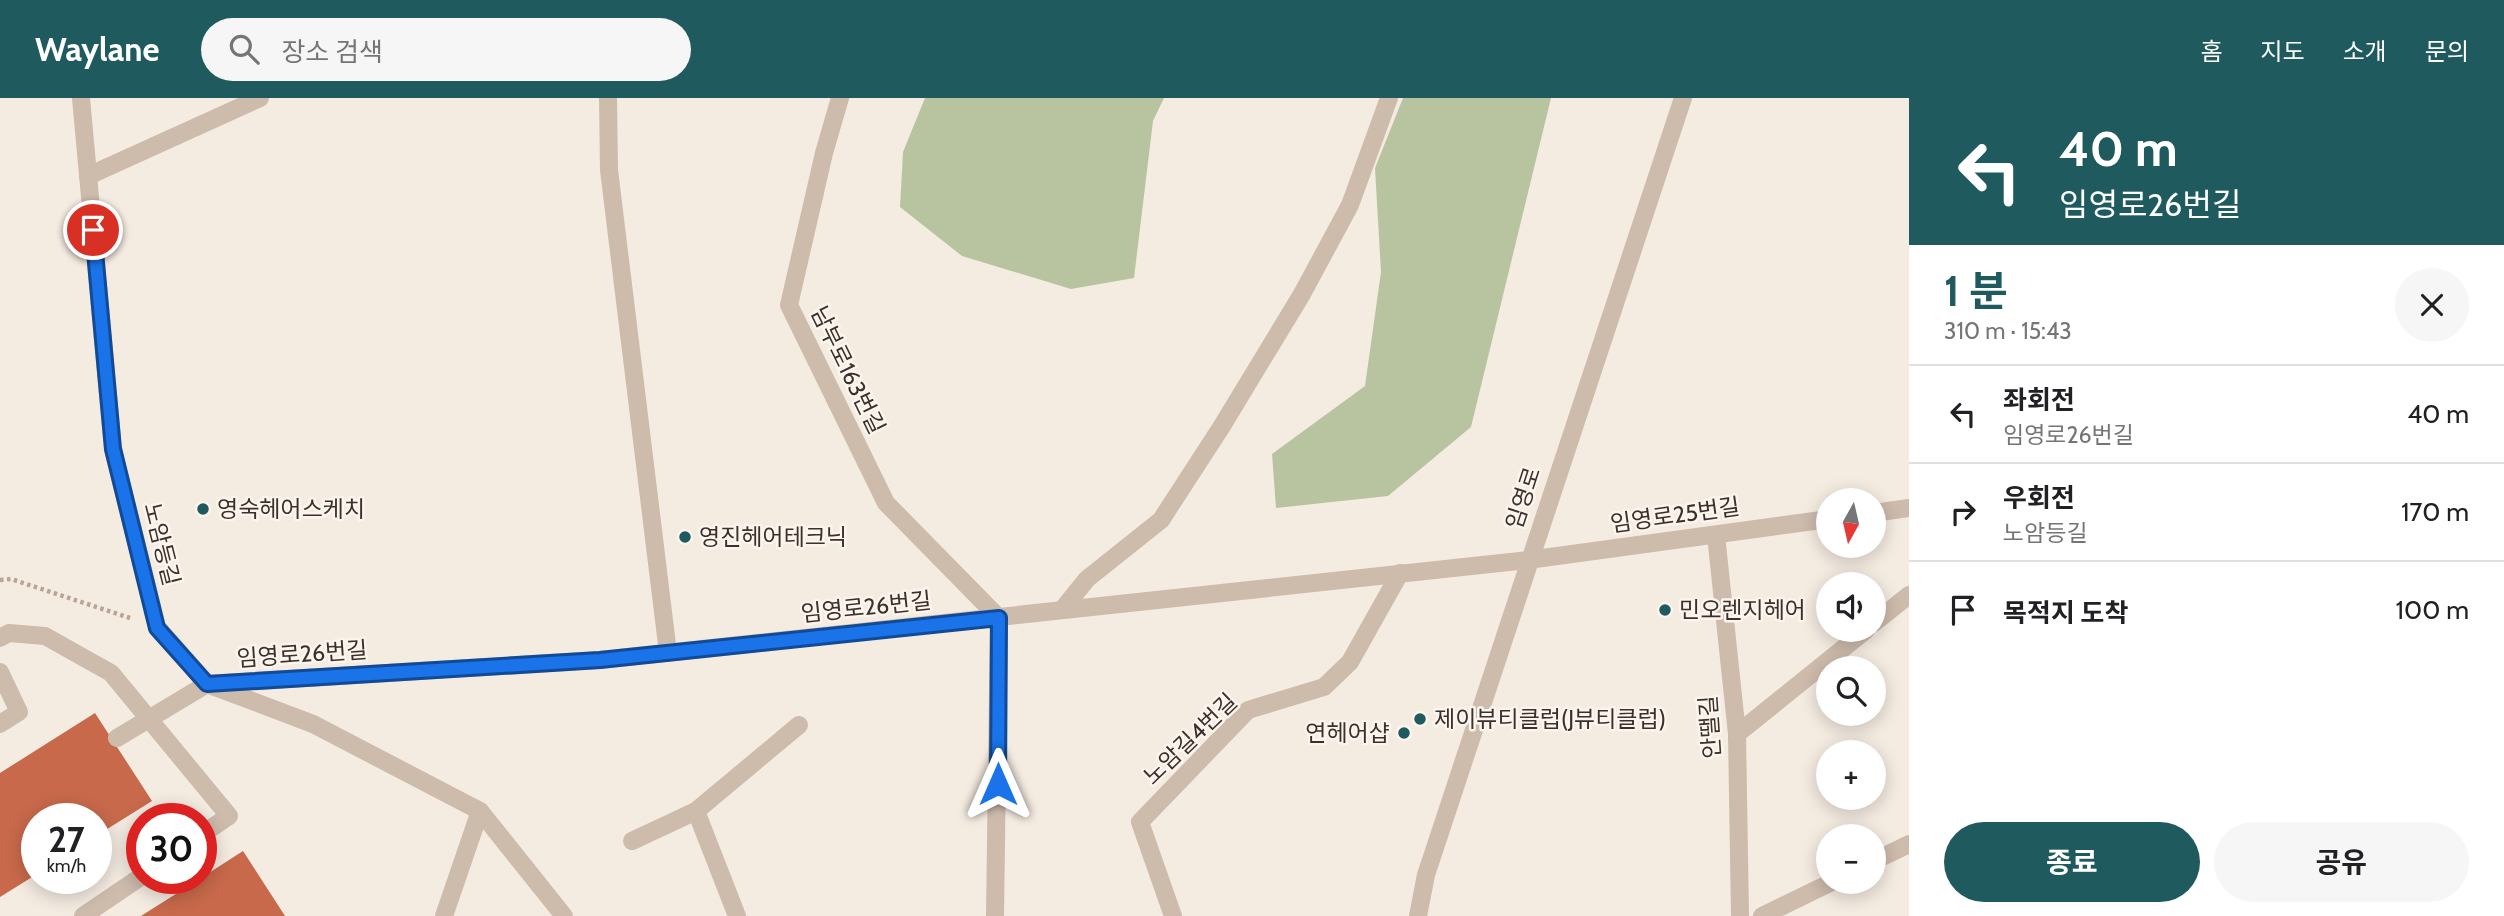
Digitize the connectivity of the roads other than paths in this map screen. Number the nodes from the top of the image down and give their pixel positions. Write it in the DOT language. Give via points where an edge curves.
graph roads {
  1 [pos="80,98"];
  2 [pos="260,98"];
  3 [pos="608,98"];
  4 [pos="840,98"];
  5 [pos="1389,98"];
  6 [pos="1683,98"];
  7 [pos="88,176"];
  8 [pos="1909,508"];
  9 [pos="1886,511"];
  10 [pos="1816,521"];
  11 [pos="1716,535"];
  12 [pos="1528,560"];
  13 [pos="1400,573"];
  14 [pos="1909,595"];
  15 [pos="1062,610"];
  16 [pos="1886,613"];
  17 [pos="999,618"];
  18 [pos="0,638"];
  19 [pos="1851,642"];
  20 [pos="668,653"];
  21 [pos="0,672"];
  22 [pos="207,684"];
  23 [pos="149,719"];
  24 [pos="0,724"];
  25 [pos="799,725"];
  26 [pos="1737,734"];
  27 [pos="117,738"];
  28 [pos="480,811"];
  29 [pos="696,811"];
  30 [pos="217,824"];
  31 [pos="632,841"];
  32 [pos="1909,844"];
  33 [pos="1886,855"];
  34 [pos="126,887"];
  35 [pos="1816,890"];
  36 [pos="83,916"];
  37 [pos="444,916"];
  38 [pos="564,916"];
  39 [pos="737,916"];
  40 [pos="995,916"];
  41 [pos="1173,916"];
  42 [pos="1418,916"];
  43 [pos="1740,916"];
  44 [pos="1762,916"];
  1 -- 7 [label="street, 노암등길"];
  2 -- 7 [label="street"];
  3 -- 20 [label="street" via="609,170"];
  4 -- 17 [label="street, 남부로163번길" via="789,305 886,503"];
  5 -- 15 [label="street" via="1350,205 1215,437 1161,520 1087,579"];
  6 -- 12 [label="street, 임영로"];
  7 -- 22 [label="street, 노암등길" via="113,449 157,628"];
  8 -- 9 [label="street"];
  10 -- 11 [label="street, 임영로25번길"];
  11 -- 12 [label="street, 임영로25번길"];
  11 -- 26 [label="street, 안땔길"];
  12 -- 13 [label="street, 임영로26번길"];
  12 -- 42 [label="street, 임영로" via="1426,875"];
  13 -- 15 [label="street, 임영로26번길"];
  13 -- 41 [label="street, 노암길4번길" via="1350,662 1324,687 1248,710 1140,822"];
  14 -- 16 [label="street"];
  15 -- 17 [label="street, 임영로26번길"];
  17 -- 20 [label="street, 임영로26번길"];
  17 -- 40 [label="street"];
  18 -- 23 [label="street" via="9,633 45,636 111,673"];
  19 -- 26 [label="street"];
  20 -- 22 [label="street, 임영로26번길"];
  21 -- 24 [label="street" via="19,712"];
  22 -- 23 [label="street"];
  22 -- 28 [label="street, 노암등길" via="313,724"];
  23 -- 27 [label="street"];
  23 -- 30 [label="street" via="229,816"];
  25 -- 29 [label="street"];
  26 -- 43 [label="street, 안땔길"];
  28 -- 37 [label="street"];
  28 -- 38 [label="street, 노암등길"];
  29 -- 31 [label="street"];
  29 -- 39 [label="street"];
  32 -- 33 [label="street"];
  34 -- 36 [label="street"];
  35 -- 44 [label="street"];
}
